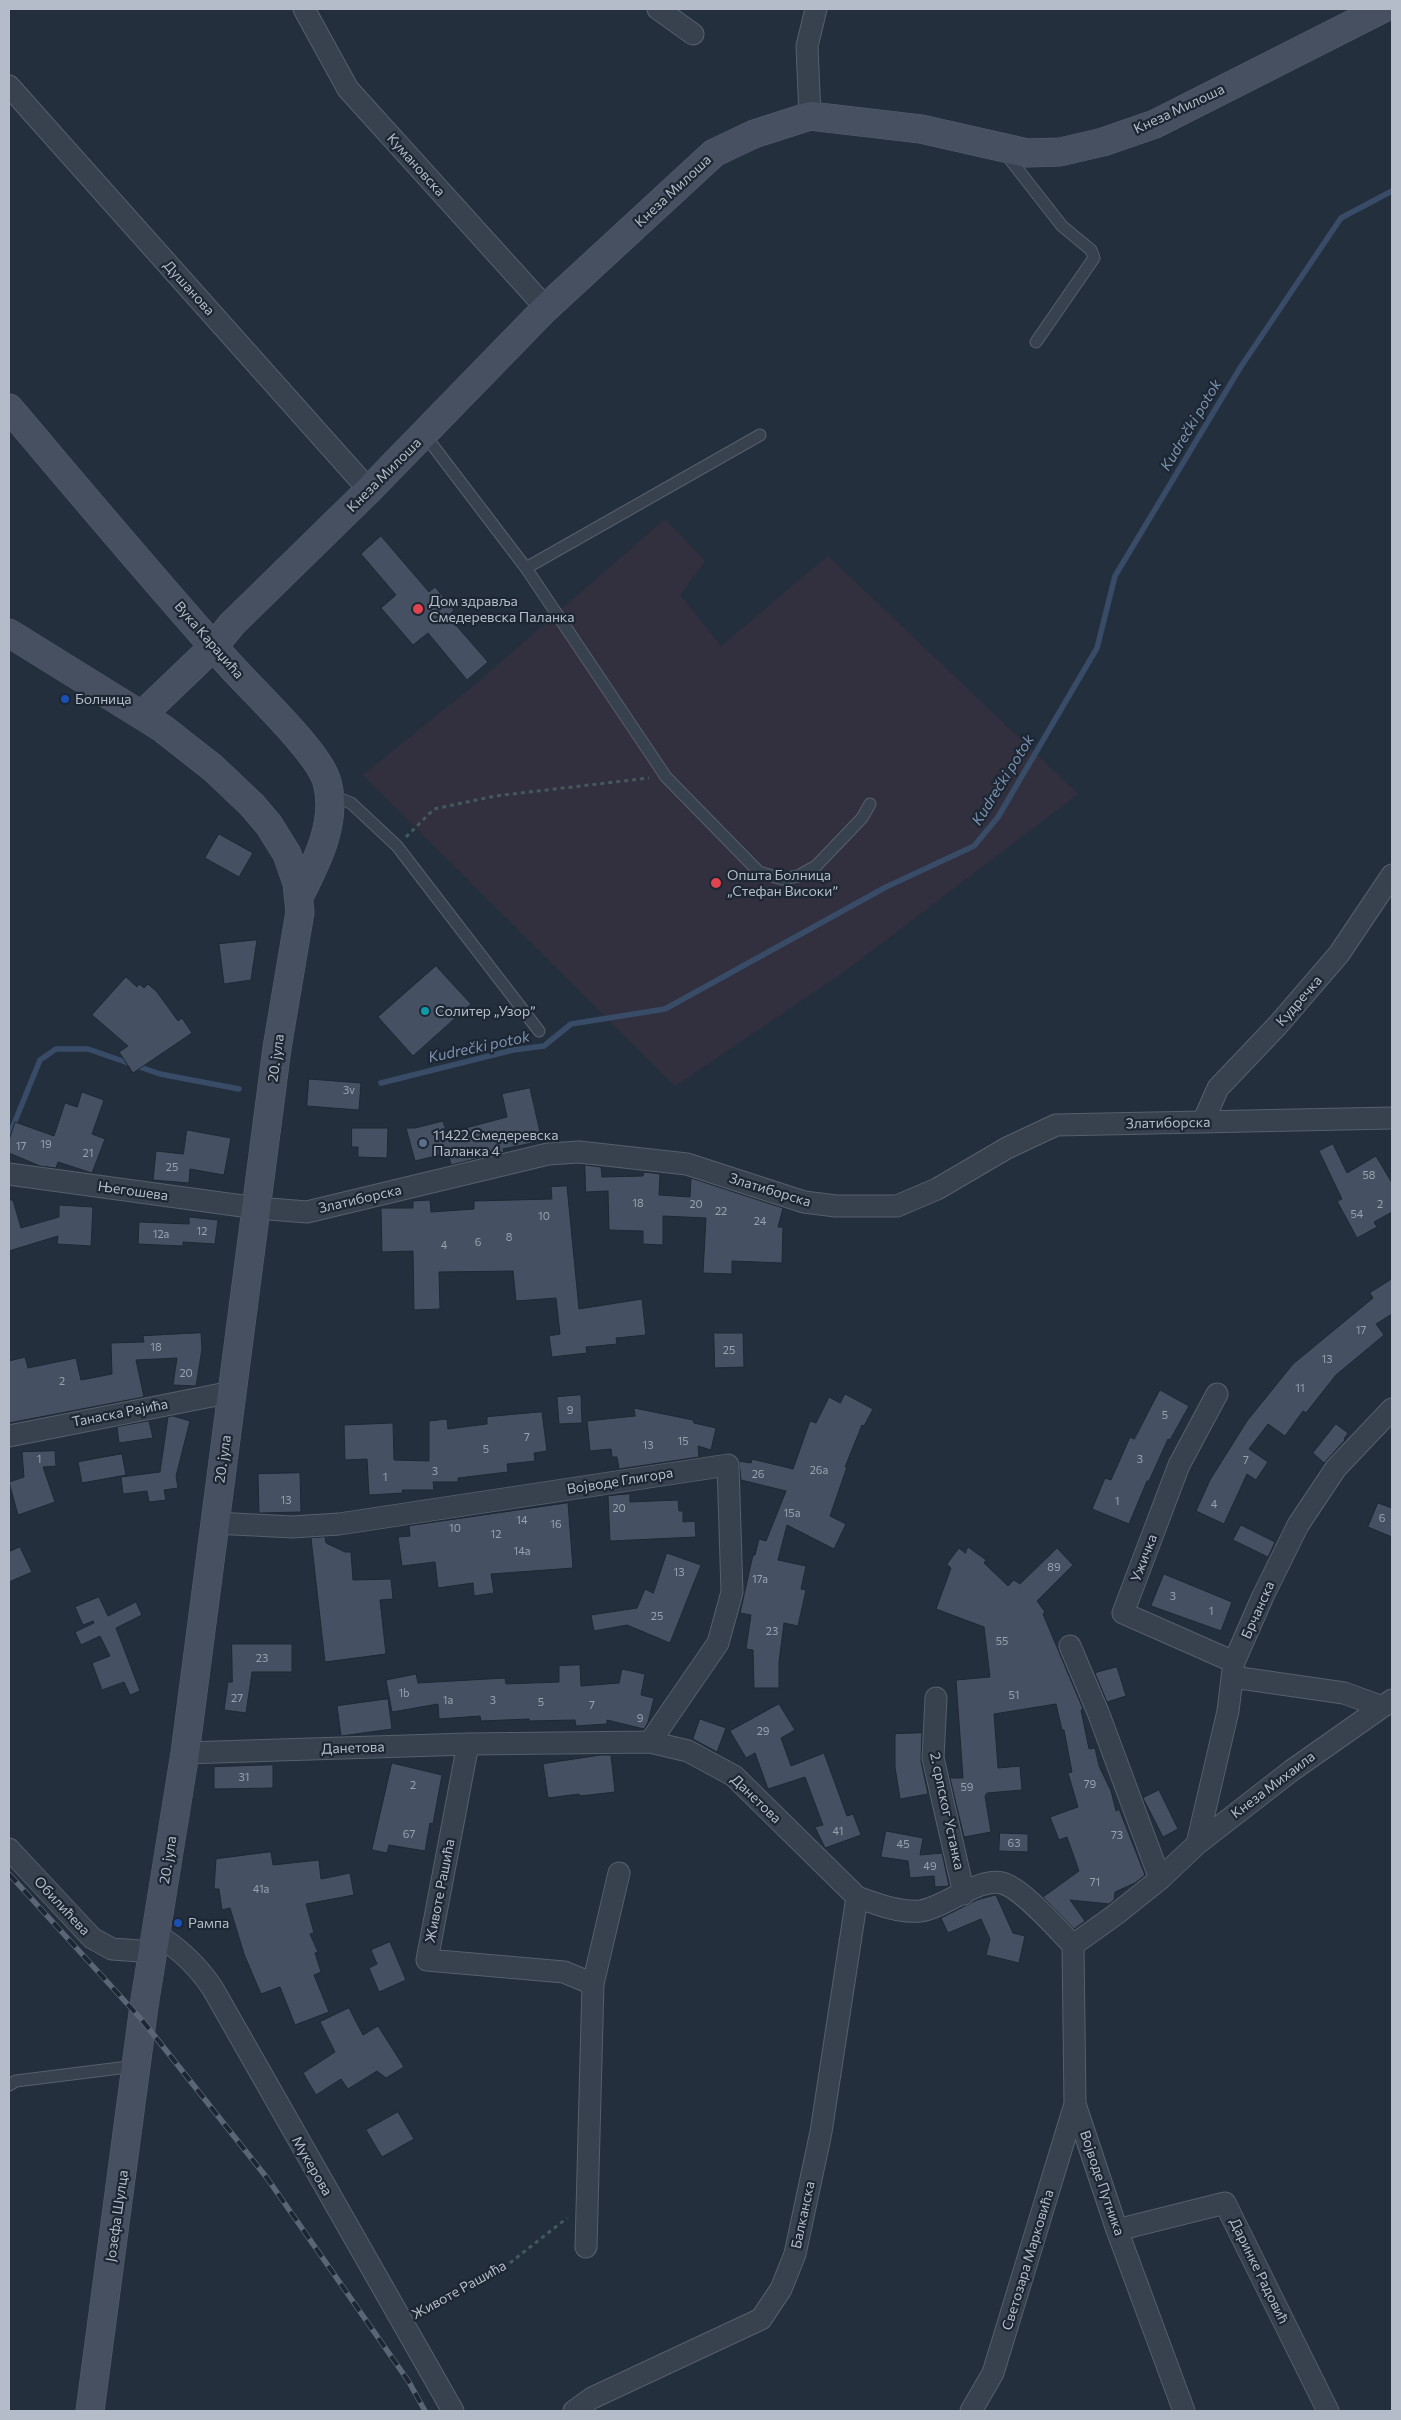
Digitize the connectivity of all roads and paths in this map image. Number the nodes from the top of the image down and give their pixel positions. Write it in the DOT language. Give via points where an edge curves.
graph roads {
  1 [pos="304,9"];
  2 [pos="658,9"];
  3 [pos="816,9"];
  4 [pos="1382,9"];
  5 [pos="693,34"];
  6 [pos="9,86"];
  7 [pos="810,116"];
  8 [pos="1001,148"];
  9 [pos="546,308"];
  10 [pos="1036,342"];
  11 [pos="9,408"];
  12 [pos="424,434"];
  13 [pos="760,435"];
  14 [pos="370,490"];
  15 [pos="526,568"];
  16 [pos="9,633"];
  17 [pos="214,646"];
  18 [pos="142,715"];
  19 [pos="666,776"];
  20 [pos="330,795"];
  21 [pos="870,804"];
  22 [pos="397,846"];
  23 [pos="1392,876"];
  24 [pos="299,897"];
  25 [pos="540,1031"];
  26 [pos="1392,1119"];
  27 [pos="1203,1122"];
  28 [pos="9,1174"];
  29 [pos="257,1208"];
  30 [pos="232,1392"];
  31 [pos="1218,1394"];
  32 [pos="1392,1409"];
  33 [pos="9,1436"];
  34 [pos="215,1523"];
  35 [pos="1070,1646"];
  36 [pos="1234,1670"];
  37 [pos="936,1698"];
  38 [pos="1386,1703"];
  39 [pos="650,1742"];
  40 [pos="468,1744"];
  41 [pos="185,1753"];
  42 [pos="1197,1844"];
  43 [pos="9,1848"];
  44 [pos="619,1873"];
  45 [pos="1160,1879"];
  46 [pos="964,1894"];
  47 [pos="857,1897"];
  48 [pos="155,1943"];
  49 [pos="1073,1945"];
  50 [pos="593,1984"];
  51 [pos="142,2020"];
  52 [pos="136,2066"];
  53 [pos="9,2085"];
  54 [pos="1075,2104"];
  55 [pos="587,2202"];
  56 [pos="1118,2230"];
  57 [pos="586,2247"];
  58 [pos="402,2322"];
  59 [pos="90,2411"];
  60 [pos="453,2411"];
  61 [pos="574,2411"];
  62 [pos="971,2411"];
  63 [pos="1184,2411"];
  64 [pos="1328,2411"];
  1 -- 9 [label="street, Кумановска" via="348,89"];
  2 -- 5 [label="street"];
  3 -- 7 [label="street" via="807,46"];
  4 -- 8 [label="street, Кнеза Милоша" via="1155,124 1104,142 1060,152 1027,153"];
  6 -- 14 [label="street, Душанова"];
  7 -- 8 [label="street, Кнеза Милоша" via="921,129"];
  7 -- 9 [label="street, Кнеза Милоша" via="754,134 714,153"];
  8 -- 10 [label="lane" via="1062,226 1092,250 1094,258"];
  9 -- 12 [label="street, Кнеза Милоша"];
  11 -- 17 [label="street, Вука Караџића"];
  12 -- 14 [label="street, Кнеза Милоша"];
  12 -- 15 [label="lane"];
  13 -- 15 [label="lane"];
  14 -- 17 [label="street, Кнеза Милоша" via="232,624"];
  15 -- 19 [label="lane"];
  16 -- 18 [label="street"];
  17 -- 18 [label="street, Кнеза Милоша"];
  17 -- 20 [label="street, Вука Караџића" via="310,753 322,771"];
  18 -- 24 [label="street" via="201,758 261,815 287,854"];
  19 -- 21 [label="lane" via="759,872 782,879 798,876 816,866 862,818"];
  19 -- 22 [label="path" via="496,796 434,809"];
  20 -- 22 [label="lane" via="351,803"];
  20 -- 24 [label="street, Вука Караџића" via="323,845"];
  22 -- 25 [label="lane"];
  23 -- 27 [label="street, Кудречка" via="1339,954 1218,1088"];
  24 -- 29 [label="street, 20. јула" via="298,931 277,1048"];
  26 -- 27 [label="street, Златиборска"];
  27 -- 29 [label="street, Златиборска" via="1056,1125 1007,1148 937,1189 897,1206 836,1206 804,1202 687,1164 579,1152 548,1154 307,1212"];
  28 -- 29 [label="street, Његошева"];
  29 -- 30 [label="street, 20. јула"];
  30 -- 33 [label="street, Танаска Рајића"];
  30 -- 34 [label="street, 20. јула"];
  31 -- 36 [label="street, Ужичка" via="1179,1465 1123,1612"];
  32 -- 36 [label="street, Брчанска" via="1336,1468 1298,1525"];
  34 -- 39 [label="street, Војводе Глигора" via="292,1527 339,1524 728,1465 732,1592 718,1643"];
  34 -- 41 [label="street, 20. јула"];
  35 -- 45 [label="street"];
  36 -- 38 [label="street"];
  36 -- 42 [label="street, Брчанска" via="1228,1711"];
  37 -- 46 [label="street, 2. српског Устанка" via="933,1758"];
  38 -- 42 [label="street, Кнеза Михаила" via="1291,1770"];
  39 -- 40 [label="street, Данетова"];
  39 -- 47 [label="street, Данетова" via="688,1751 734,1776"];
  40 -- 41 [label="street, Данетова"];
  40 -- 50 [label="street, Животе Рашића" via="427,1960 564,1972"];
  41 -- 48 [label="street, 20. јула"];
  42 -- 45 [label="street, Кнеза Михаила"];
  43 -- 48 [label="street, Обилићева" via="92,1938 112,1949"];
  44 -- 50 [label="street"];
  45 -- 49 [label="street"];
  46 -- 47 [label="street, Данетова" via="921,1911 880,1905"];
  46 -- 49 [label="street, Данетова" via="984,1883 1001,1882 1018,1891"];
  47 -- 61 [label="street, Балканска" via="821,2132 795,2254 781,2289 761,2319 592,2398"];
  48 -- 51 [label="street, 20. јула"];
  48 -- 58 [label="street, Мукерова" via="184,1954 208,1982"];
  49 -- 54 [label="street, Војводе Путника"];
  50 -- 55 [label="street"];
  51 -- 52 [label="street, Јозефа Шулца"];
  52 -- 53 [label="lane" via="16,2081"];
  52 -- 59 [label="street, Јозефа Шулца"];
  54 -- 56 [label="street, Војводе Путника"];
  54 -- 62 [label="street, Светозара Марковића" via="993,2373"];
  55 -- 57 [label="street"];
  55 -- 58 [label="path, Животе Рашића" via="501,2270"];
  56 -- 63 [label="street, Војводе Путника"];
  56 -- 64 [label="street, Даринке Радовић" via="1225,2203"];
  58 -- 60 [label="street, Мукерова"];
}
